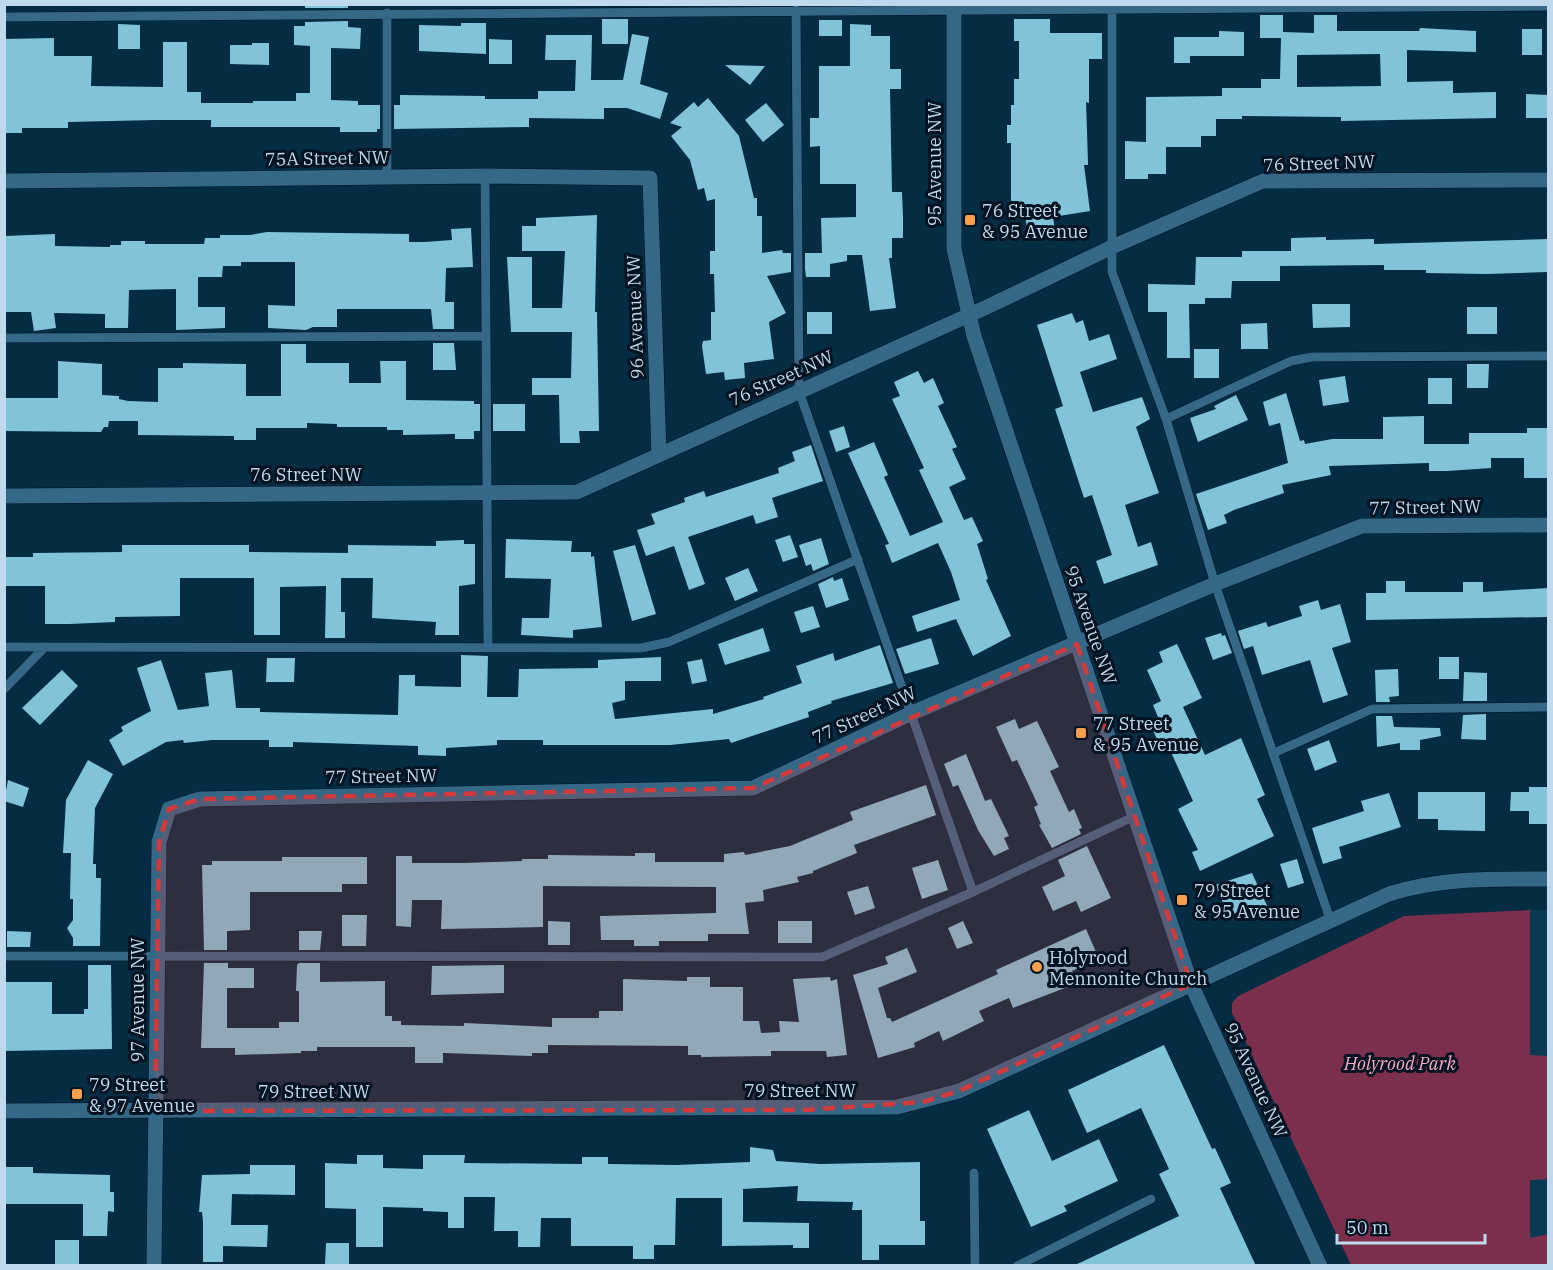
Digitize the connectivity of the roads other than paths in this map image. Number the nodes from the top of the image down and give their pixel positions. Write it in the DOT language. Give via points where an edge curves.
graph roads {
  1 [pos="1548,6"];
  2 [pos="954,7"];
  3 [pos="1112,8"];
  4 [pos="796,10"];
  5 [pos="387,13"];
  6 [pos="4,17"];
  7 [pos="485,176"];
  8 [pos="387,177"];
  9 [pos="650,178"];
  10 [pos="1548,180"];
  11 [pos="4,181"];
  12 [pos="1112,247"];
  13 [pos="968,315"];
  14 [pos="486,336"];
  15 [pos="4,338"];
  16 [pos="1548,356"];
  17 [pos="799,391"];
  18 [pos="1166,419"];
  19 [pos="659,455"];
  20 [pos="487,492"];
  21 [pos="4,496"];
  22 [pos="1548,525"];
  23 [pos="858,559"];
  24 [pos="1215,584"];
  25 [pos="1077,644"];
  26 [pos="4,647"];
  27 [pos="45,647"];
  28 [pos="488,648"];
  29 [pos="4,689"];
  30 [pos="1548,706"];
  31 [pos="912,713"];
  32 [pos="1274,753"];
  33 [pos="169,809"];
  34 [pos="1135,816"];
  35 [pos="1548,879"];
  36 [pos="973,892"];
  37 [pos="1330,919"];
  38 [pos="4,956"];
  39 [pos="156,956"];
  40 [pos="1191,984"];
  41 [pos="155,1110"];
  42 [pos="4,1111"];
  43 [pos="974,1173"];
  44 [pos="1151,1198"];
  45 [pos="154,1266"];
  46 [pos="975,1266"];
  47 [pos="1017,1266"];
  48 [pos="1320,1266"];
  1 -- 3 [label="lane"];
  2 -- 3 [label="lane"];
  2 -- 4 [label="lane"];
  2 -- 13 [label="street, 95 Avenue NW" via="954,249"];
  3 -- 12 [label="lane"];
  4 -- 5 [label="lane"];
  4 -- 17 [label="lane"];
  5 -- 6 [label="lane"];
  5 -- 8 [label="lane"];
  7 -- 8 [label="street, 75A Street NW"];
  7 -- 9 [label="street, 75A Street NW"];
  7 -- 14 [label="lane"];
  8 -- 11 [label="street, 75A Street NW"];
  9 -- 19 [label="street, 96 Avenue NW"];
  10 -- 12 [label="street, 76 Street NW" via="1263,182"];
  12 -- 13 [label="street, 76 Street NW"];
  12 -- 18 [label="lane" via="1112,272"];
  13 -- 17 [label="street, 76 Street NW"];
  13 -- 25 [label="street, 95 Avenue NW"];
  14 -- 15 [label="lane"];
  14 -- 20 [label="lane"];
  16 -- 18 [label="lane" via="1312,357 1291,361"];
  17 -- 19 [label="street, 76 Street NW"];
  17 -- 23 [label="lane"];
  18 -- 24 [label="lane"];
  19 -- 20 [label="street, 76 Street NW" via="577,492"];
  20 -- 21 [label="street, 76 Street NW"];
  20 -- 28 [label="lane"];
  22 -- 24 [label="street, 77 Street NW" via="1362,526"];
  23 -- 28 [label="lane" via="669,642 641,648"];
  23 -- 31 [label="lane"];
  24 -- 25 [label="street, 77 Street NW"];
  24 -- 32 [label="lane"];
  25 -- 31 [label="street, 77 Street NW"];
  25 -- 34 [label="street, 95 Avenue NW"];
  26 -- 27 [label="lane"];
  27 -- 28 [label="lane"];
  27 -- 29 [label="lane"];
  30 -- 32 [label="lane" via="1372,709"];
  31 -- 33 [label="street, 77 Street NW" via="753,788 200,799"];
  31 -- 36 [label="lane"];
  32 -- 37 [label="lane"];
  33 -- 39 [label="street, 97 Avenue NW" via="159,842"];
  34 -- 36 [label="lane"];
  34 -- 40 [label="street, 95 Avenue NW"];
  35 -- 37 [label="street, 79 Street NW" via="1464,879 1416,885"];
  36 -- 39 [label="lane" via="822,957"];
  37 -- 40 [label="street, 79 Street NW"];
  38 -- 39 [label="lane"];
  39 -- 41 [label="street, 97 Avenue NW"];
  40 -- 41 [label="street, 79 Street NW" via="959,1090 897,1107"];
  40 -- 48 [label="street, 95 Avenue NW"];
  41 -- 42 [label="street, 79 Street NW"];
  41 -- 45 [label="street, 97 Avenue NW"];
  43 -- 46 [label="lane"];
  44 -- 47 [label="lane"];
}
